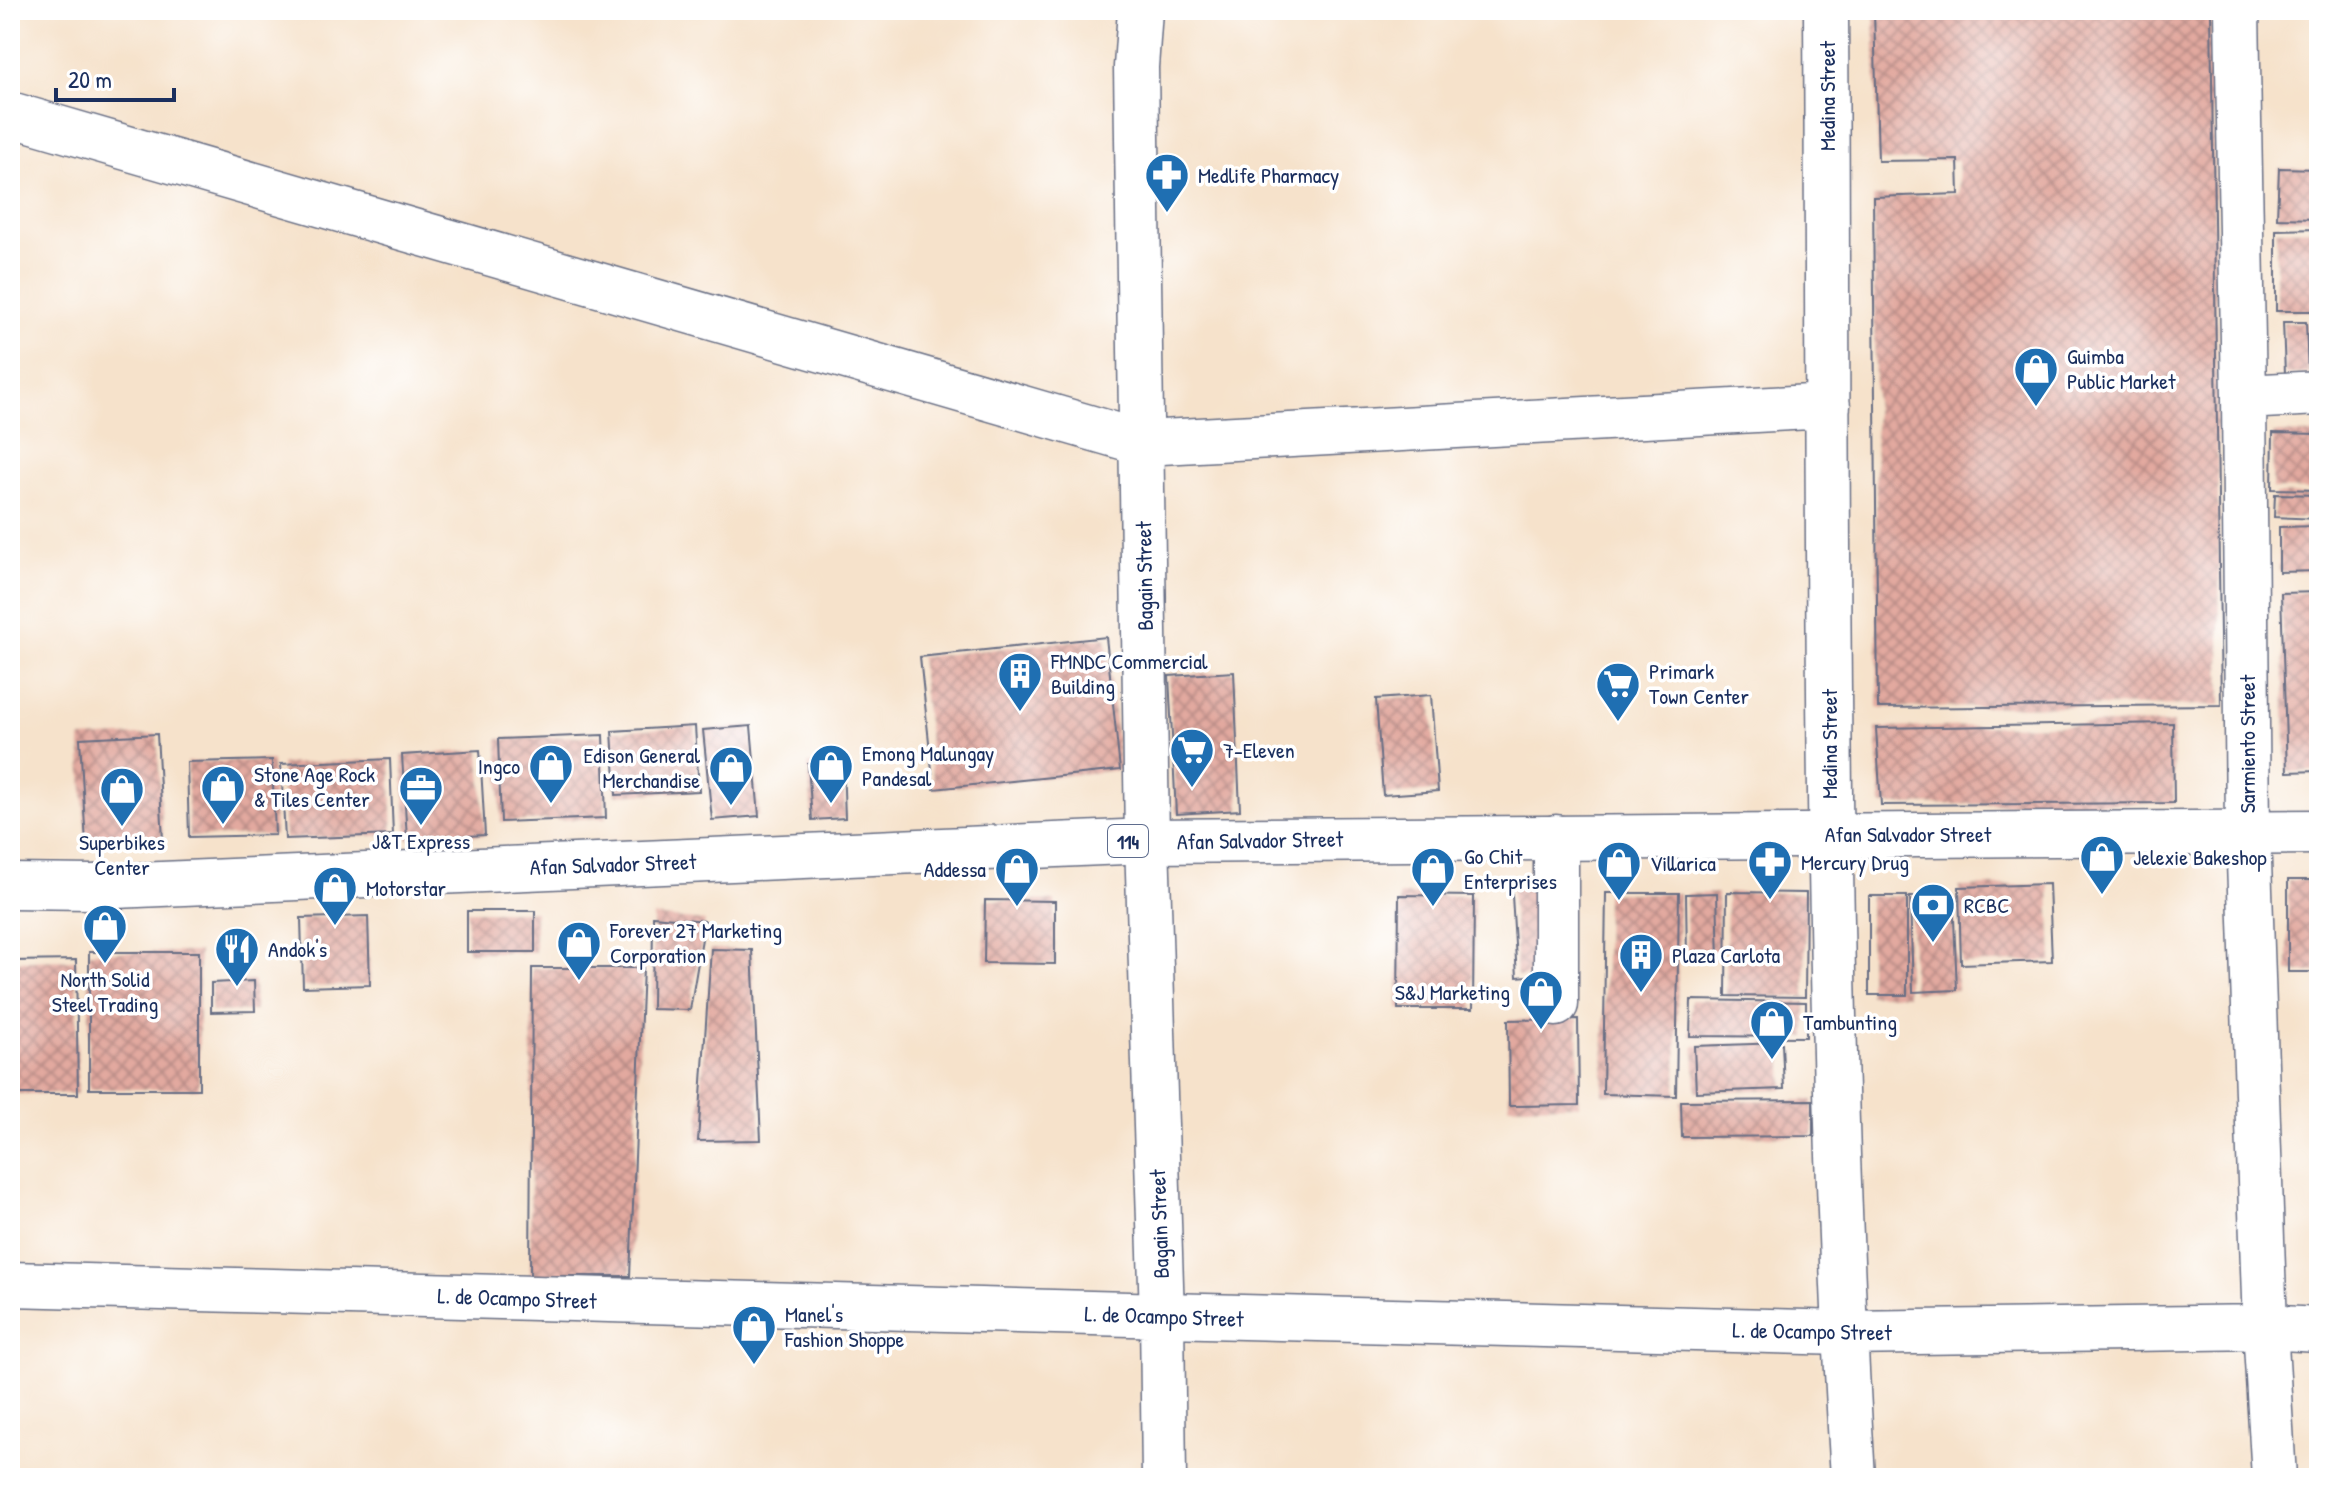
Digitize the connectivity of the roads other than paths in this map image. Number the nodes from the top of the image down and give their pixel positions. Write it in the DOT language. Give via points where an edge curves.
graph roads {
  1 [pos="1140,10"];
  2 [pos="1826,10"];
  3 [pos="2237,10"];
  4 [pos="10,114"];
  5 [pos="2319,393"];
  6 [pos="2244,397"];
  7 [pos="1828,406"];
  8 [pos="1143,443"];
  9 [pos="2248,832"];
  10 [pos="2319,832"];
  11 [pos="1829,834"];
  12 [pos="1556,837"];
  13 [pos="1147,841"];
  14 [pos="10,886"];
  15 [pos="1556,1004"];
  16 [pos="10,1284"];
  17 [pos="1162,1316"];
  18 [pos="2265,1327"];
  19 [pos="2319,1330"];
  20 [pos="1844,1333"];
  21 [pos="1164,1478"];
  22 [pos="1853,1478"];
  23 [pos="2274,1478"];
  1 -- 8 [label="street, Bagain Street" via="1136,67"];
  2 -- 7 [label="street, Medina Street"];
  3 -- 6 [label="street, Sarmiento Street"];
  4 -- 8 [label="street"];
  5 -- 6 [label="street"];
  6 -- 9 [label="street, Sarmiento Street"];
  7 -- 8 [label="street"];
  7 -- 11 [label="street, Medina Street"];
  8 -- 13 [label="street, Bagain Street"];
  9 -- 10 [label="street, Afan Salvador Street / 114"];
  9 -- 11 [label="street, Afan Salvador Street / 114"];
  9 -- 18 [label="street, Sarmiento Street"];
  11 -- 12 [label="street, Afan Salvador Street / 114"];
  11 -- 20 [label="street, Medina Street"];
  12 -- 13 [label="street, Afan Salvador Street / 114"];
  12 -- 15 [label="street"];
  13 -- 14 [label="street, Afan Salvador Street / 114"];
  13 -- 17 [label="street, Bagain Street"];
  16 -- 17 [label="street, L. de Ocampo Street"];
  17 -- 20 [label="street, L. de Ocampo Street"];
  17 -- 21 [label="street, Bagain Street"];
  18 -- 19 [label="street, L. de Ocampo Street"];
  18 -- 20 [label="street, L. de Ocampo Street"];
  18 -- 23 [label="street, Sarmiento Street"];
  20 -- 22 [label="street, Medina Street"];
}
